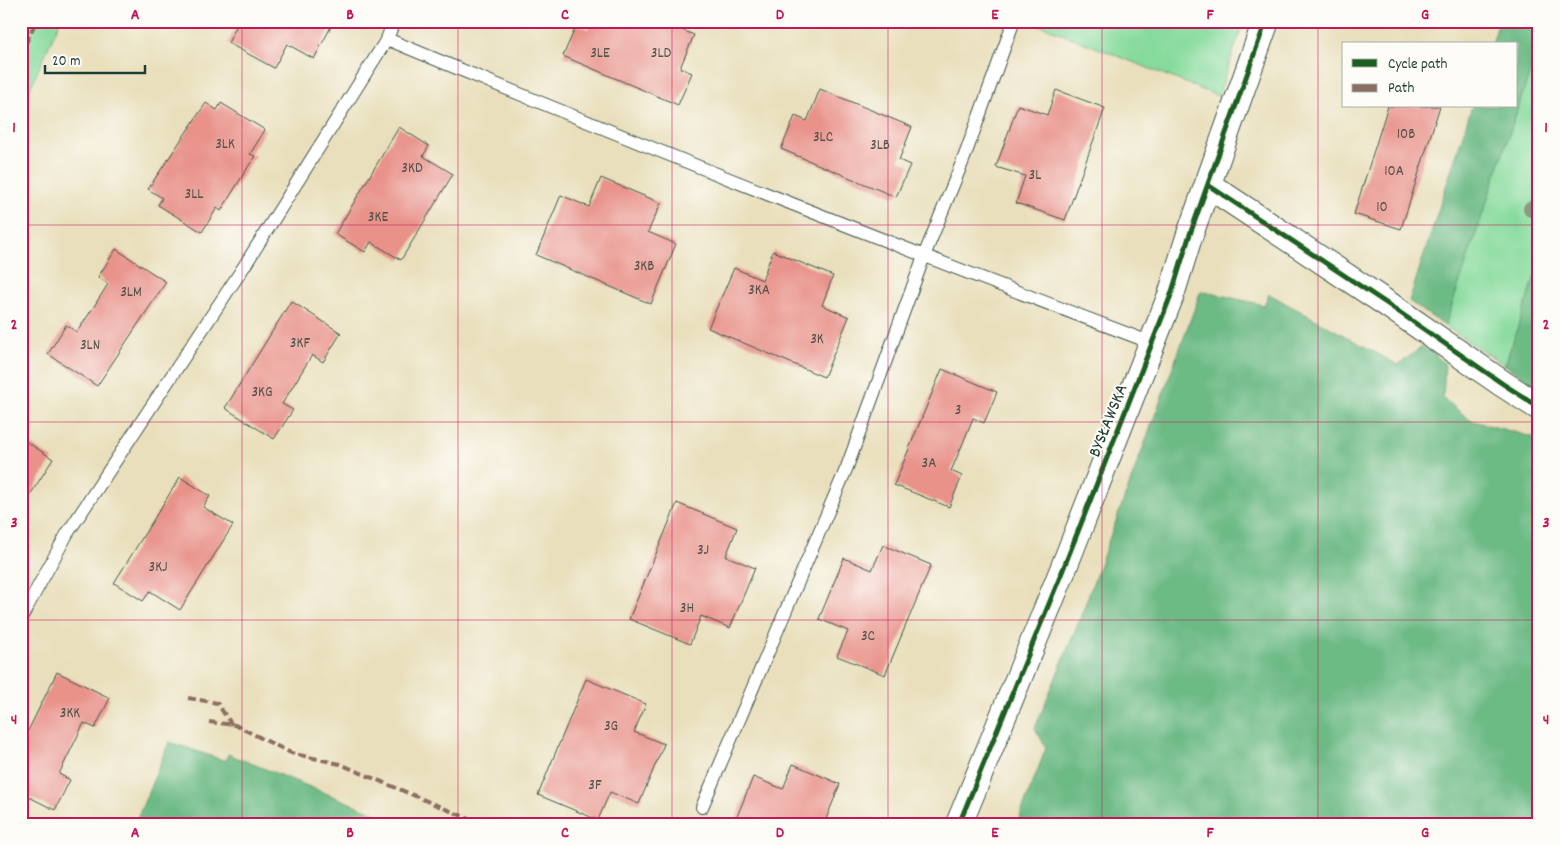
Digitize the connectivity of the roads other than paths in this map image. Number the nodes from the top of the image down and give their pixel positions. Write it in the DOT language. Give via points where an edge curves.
graph roads {
  1 [pos="394,21"];
  2 [pos="1266,21"];
  3 [pos="1012,26"];
  4 [pos="387,39"];
  5 [pos="1208,185"];
  6 [pos="924,256"];
  7 [pos="1152,343"];
  8 [pos="1539,407"];
  9 [pos="21,618"];
  10 [pos="702,807"];
  11 [pos="959,824"];
  1 -- 4 [label="lane"];
  2 -- 5 [label="street, BYSŁAWSKA"];
  3 -- 6 [label="lane"];
  4 -- 6 [label="lane"];
  4 -- 9 [label="lane" via="245,266 67,534"];
  5 -- 7 [label="street, BYSŁAWSKA"];
  5 -- 8 [label="street"];
  6 -- 7 [label="lane"];
  6 -- 10 [label="lane" via="847,468"];
  7 -- 11 [label="street, BYSŁAWSKA"];
}
